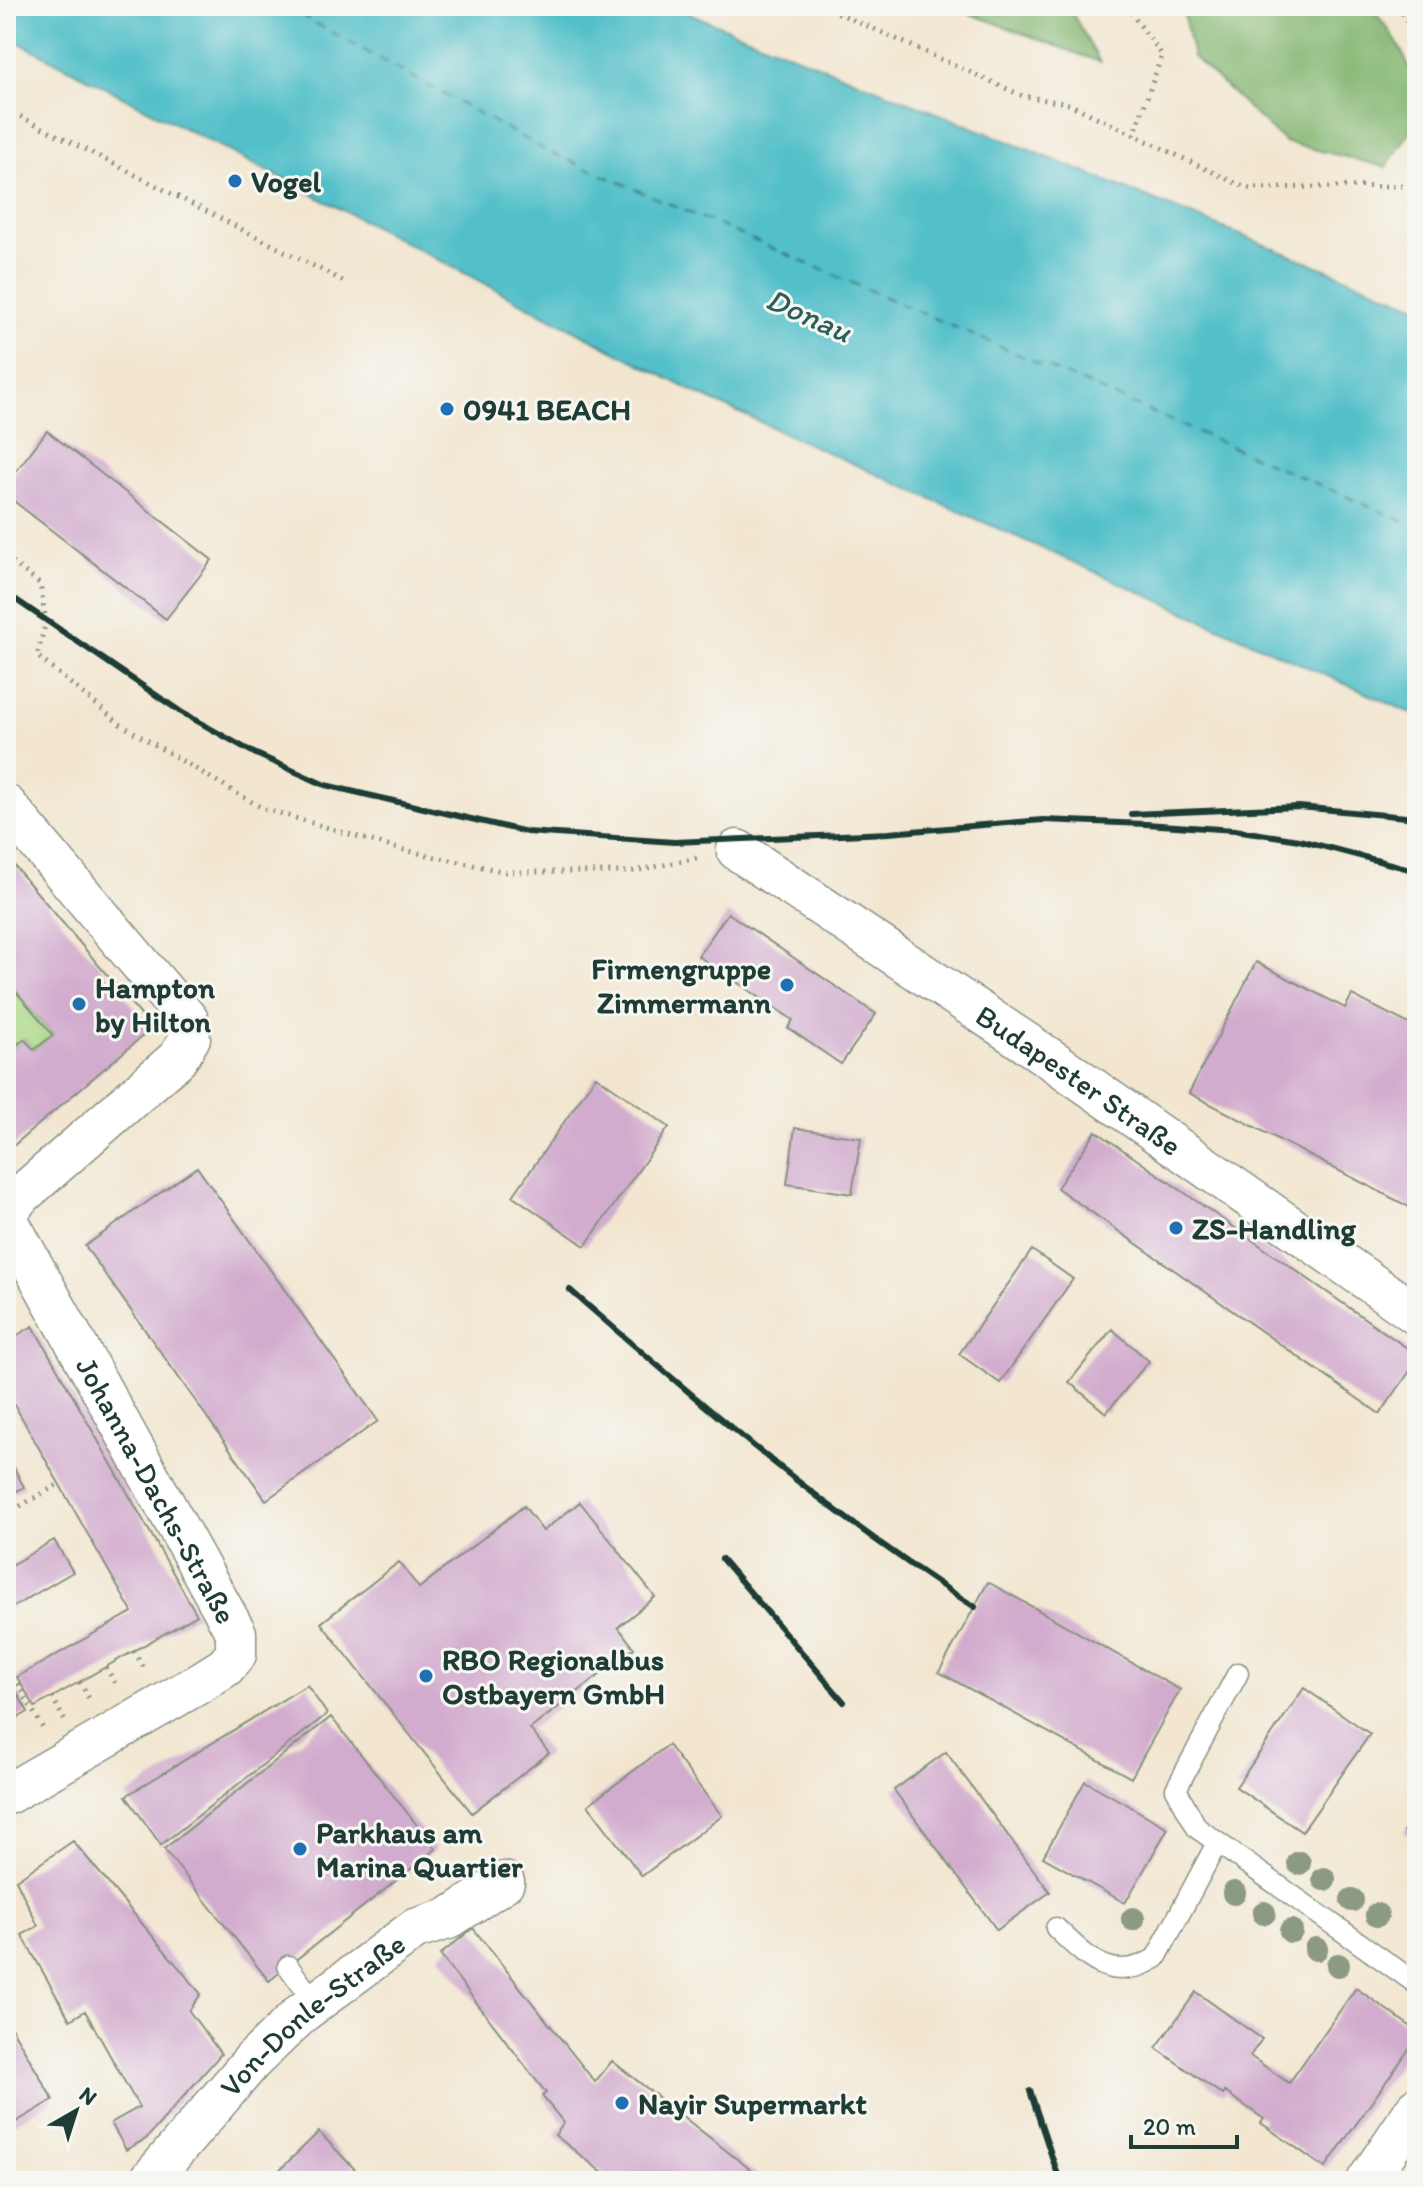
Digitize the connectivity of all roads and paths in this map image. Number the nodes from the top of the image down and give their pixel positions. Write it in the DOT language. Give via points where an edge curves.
graph roads {
  1 [pos="823,6"];
  2 [pos="1126,6"];
  3 [pos="1399,6"];
  4 [pos="1417,42"];
  5 [pos="6,109"];
  6 [pos="1134,135"];
  7 [pos="1417,172"];
  8 [pos="347,283"];
  9 [pos="6,557"];
  10 [pos="6,805"];
  11 [pos="737,850"];
  12 [pos="6,1216"];
  13 [pos="1417,1315"];
  14 [pos="59,1484"];
  15 [pos="6,1514"];
  16 [pos="6,1663"];
  17 [pos="1238,1673"];
  18 [pos="37,1718"];
  19 [pos="6,1795"];
  20 [pos="1217,1843"];
  21 [pos="504,1882"];
  22 [pos="1056,1928"];
  23 [pos="288,1966"];
  24 [pos="1417,1984"];
  25 [pos="315,2003"];
  26 [pos="1417,2107"];
  27 [pos="149,2181"];
  28 [pos="1367,2181"];
  1 -- 6 [label="path" via="1023,96 1069,104"];
  2 -- 6 [label="path" via="1162,55"];
  3 -- 4 [label="path"];
  5 -- 8 [label="path"];
  6 -- 7 [label="path" via="1246,188 1412,186"];
  9 -- 11 [label="path" via="40,584 46,621 37,656 120,724 262,808 395,848 506,872 630,872"];
  10 -- 12 [label="street, Johanna-Dachs-Straße" via="188,1020 190,1038 178,1058 18,1198"];
  11 -- 13 [label="street, Budapester Straße" via="1055,1062"];
  12 -- 19 [label="street, Johanna-Dachs-Straße" via="236,1633 236,1654 225,1667"];
  14 -- 15 [label="path"];
  16 -- 18 [label="path"];
  17 -- 20 [label="lane" via="1176,1789 1197,1828"];
  20 -- 22 [label="lane" via="1156,1958 1138,1969 1097,1966"];
  20 -- 24 [label="lane"];
  21 -- 25 [label="street, Von-Donle-Straße" via="448,1919 415,1929"];
  23 -- 25 [label="lane"];
  25 -- 27 [label="street, Von-Donle-Straße" via="252,2061"];
  26 -- 28 [label="street"];
}
